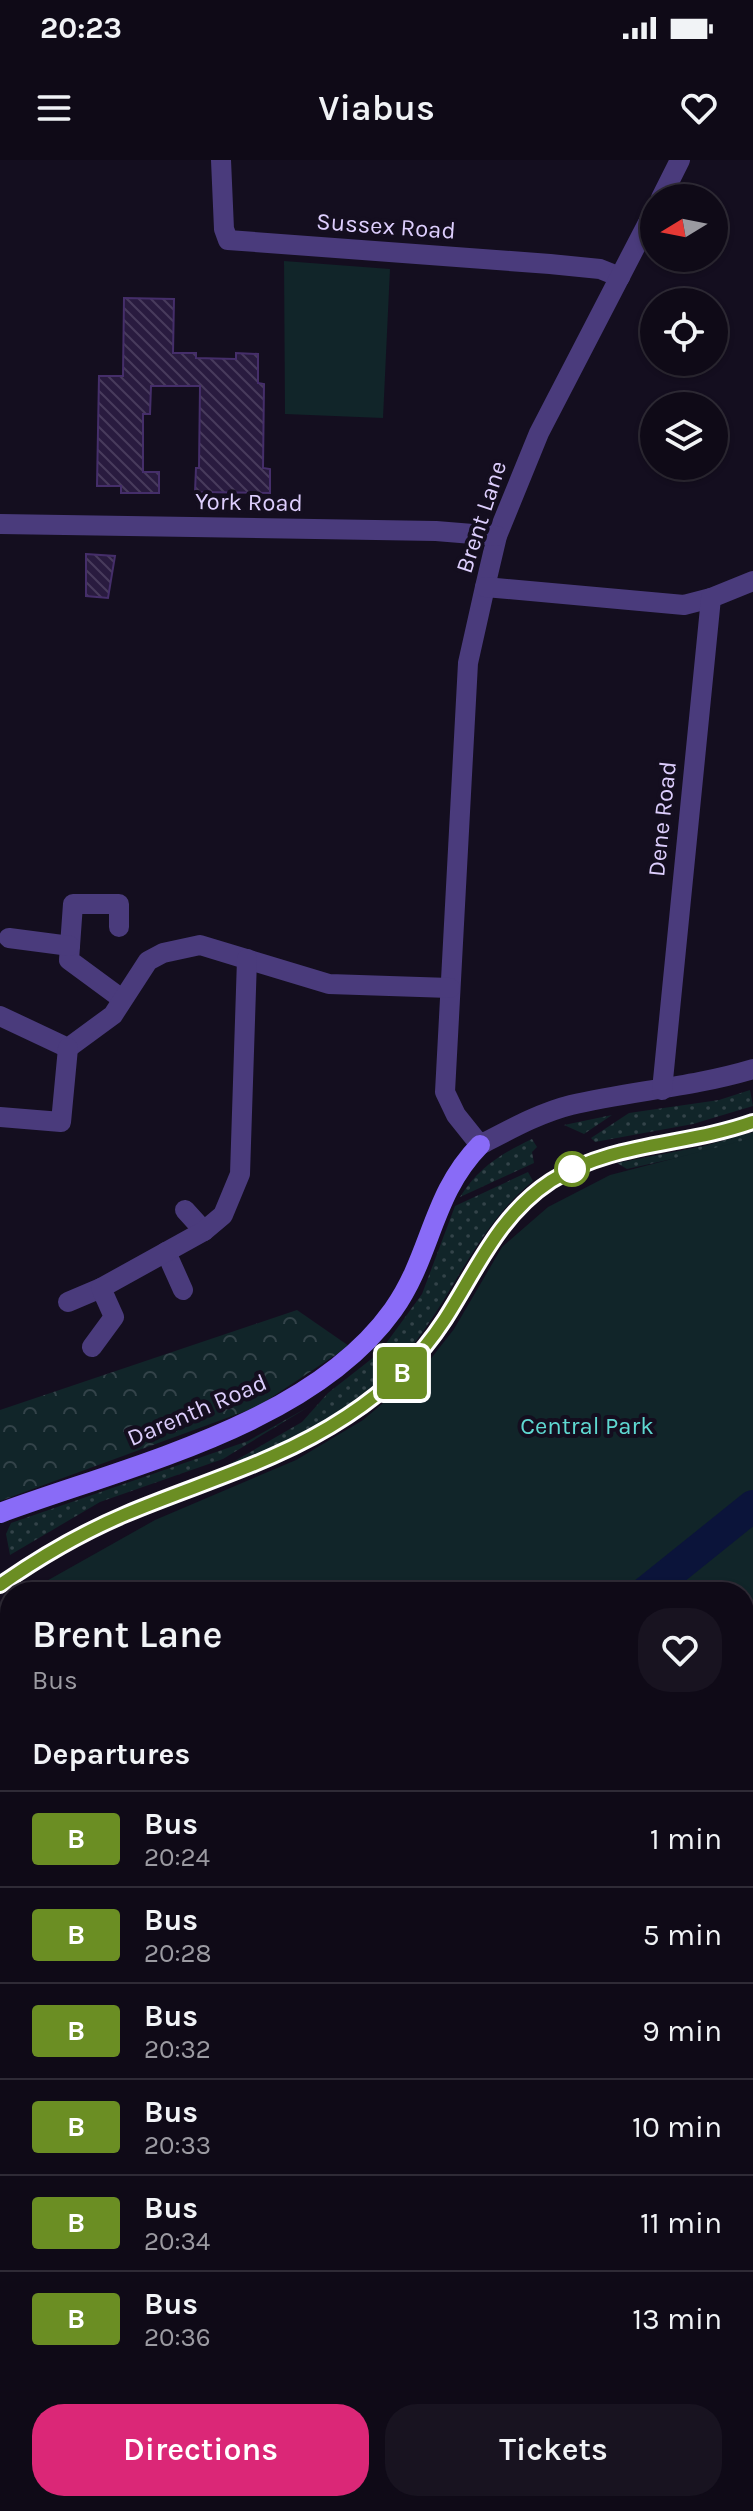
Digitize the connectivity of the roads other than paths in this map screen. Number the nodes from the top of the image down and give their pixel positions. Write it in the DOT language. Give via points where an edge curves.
graph roads {
  1 [pos="221,160"];
  2 [pos="680,160"];
  3 [pos="668,184"];
  4 [pos="640,238"];
  5 [pos="620,277"];
  6 [pos="0,524"];
  7 [pos="497,536"];
  8 [pos="753,581"];
  9 [pos="485,587"];
  10 [pos="711,598"];
  11 [pos="119,927"];
  12 [pos="9,938"];
  13 [pos="70,946"];
  14 [pos="247,959"];
  15 [pos="450,988"];
  16 [pos="122,999"];
  17 [pos="0,1016"];
  18 [pos="68,1048"];
  19 [pos="753,1069"];
  20 [pos="662,1090"];
  21 [pos="0,1117"];
  22 [pos="480,1145"];
  23 [pos="185,1210"];
  24 [pos="204,1231"];
  25 [pos="166,1252"];
  26 [pos="101,1288"];
  27 [pos="183,1290"];
  28 [pos="68,1302"];
  29 [pos="92,1347"];
  30 [pos="0,1513"];
  1 -- 5 [label="street, Sussex Road" via="228,240 588,268"];
  2 -- 3 [label="street"];
  4 -- 5 [label="street, Brent Lane"];
  5 -- 7 [label="street, Brent Lane" via="539,433"];
  6 -- 7 [label="street, York Road"];
  7 -- 9 [label="street, Brent Lane"];
  8 -- 10 [label="street"];
  9 -- 10 [label="street" via="684,605"];
  9 -- 15 [label="street, Brent Lane" via="468,663"];
  10 -- 20 [label="street, Dene Road"];
  11 -- 13 [label="street" via="119,904 73,904"];
  12 -- 13 [label="street"];
  13 -- 16 [label="street" via="69,960"];
  14 -- 15 [label="street" via="329,984"];
  14 -- 16 [label="street" via="200,945 163,953 148,961"];
  14 -- 24 [label="street" via="240,1174 223,1215"];
  15 -- 22 [label="street, Brent Lane" via="445,1092"];
  16 -- 18 [label="street" via="113,1015"];
  17 -- 18 [label="street"];
  18 -- 21 [label="street" via="61,1122"];
  19 -- 20 [label="street, Darenth Road"];
  20 -- 22 [label="street, Darenth Road" via="570,1106"];
  22 -- 30 [label="street, Darenth Road" via="458,1167 445,1191 416,1270 394,1308 371,1337 312,1386 256,1418"];
  23 -- 24 [label="street"];
  24 -- 25 [label="street"];
  25 -- 26 [label="street"];
  25 -- 27 [label="street"];
  26 -- 28 [label="street"];
  26 -- 29 [label="street" via="114,1317"];
}
